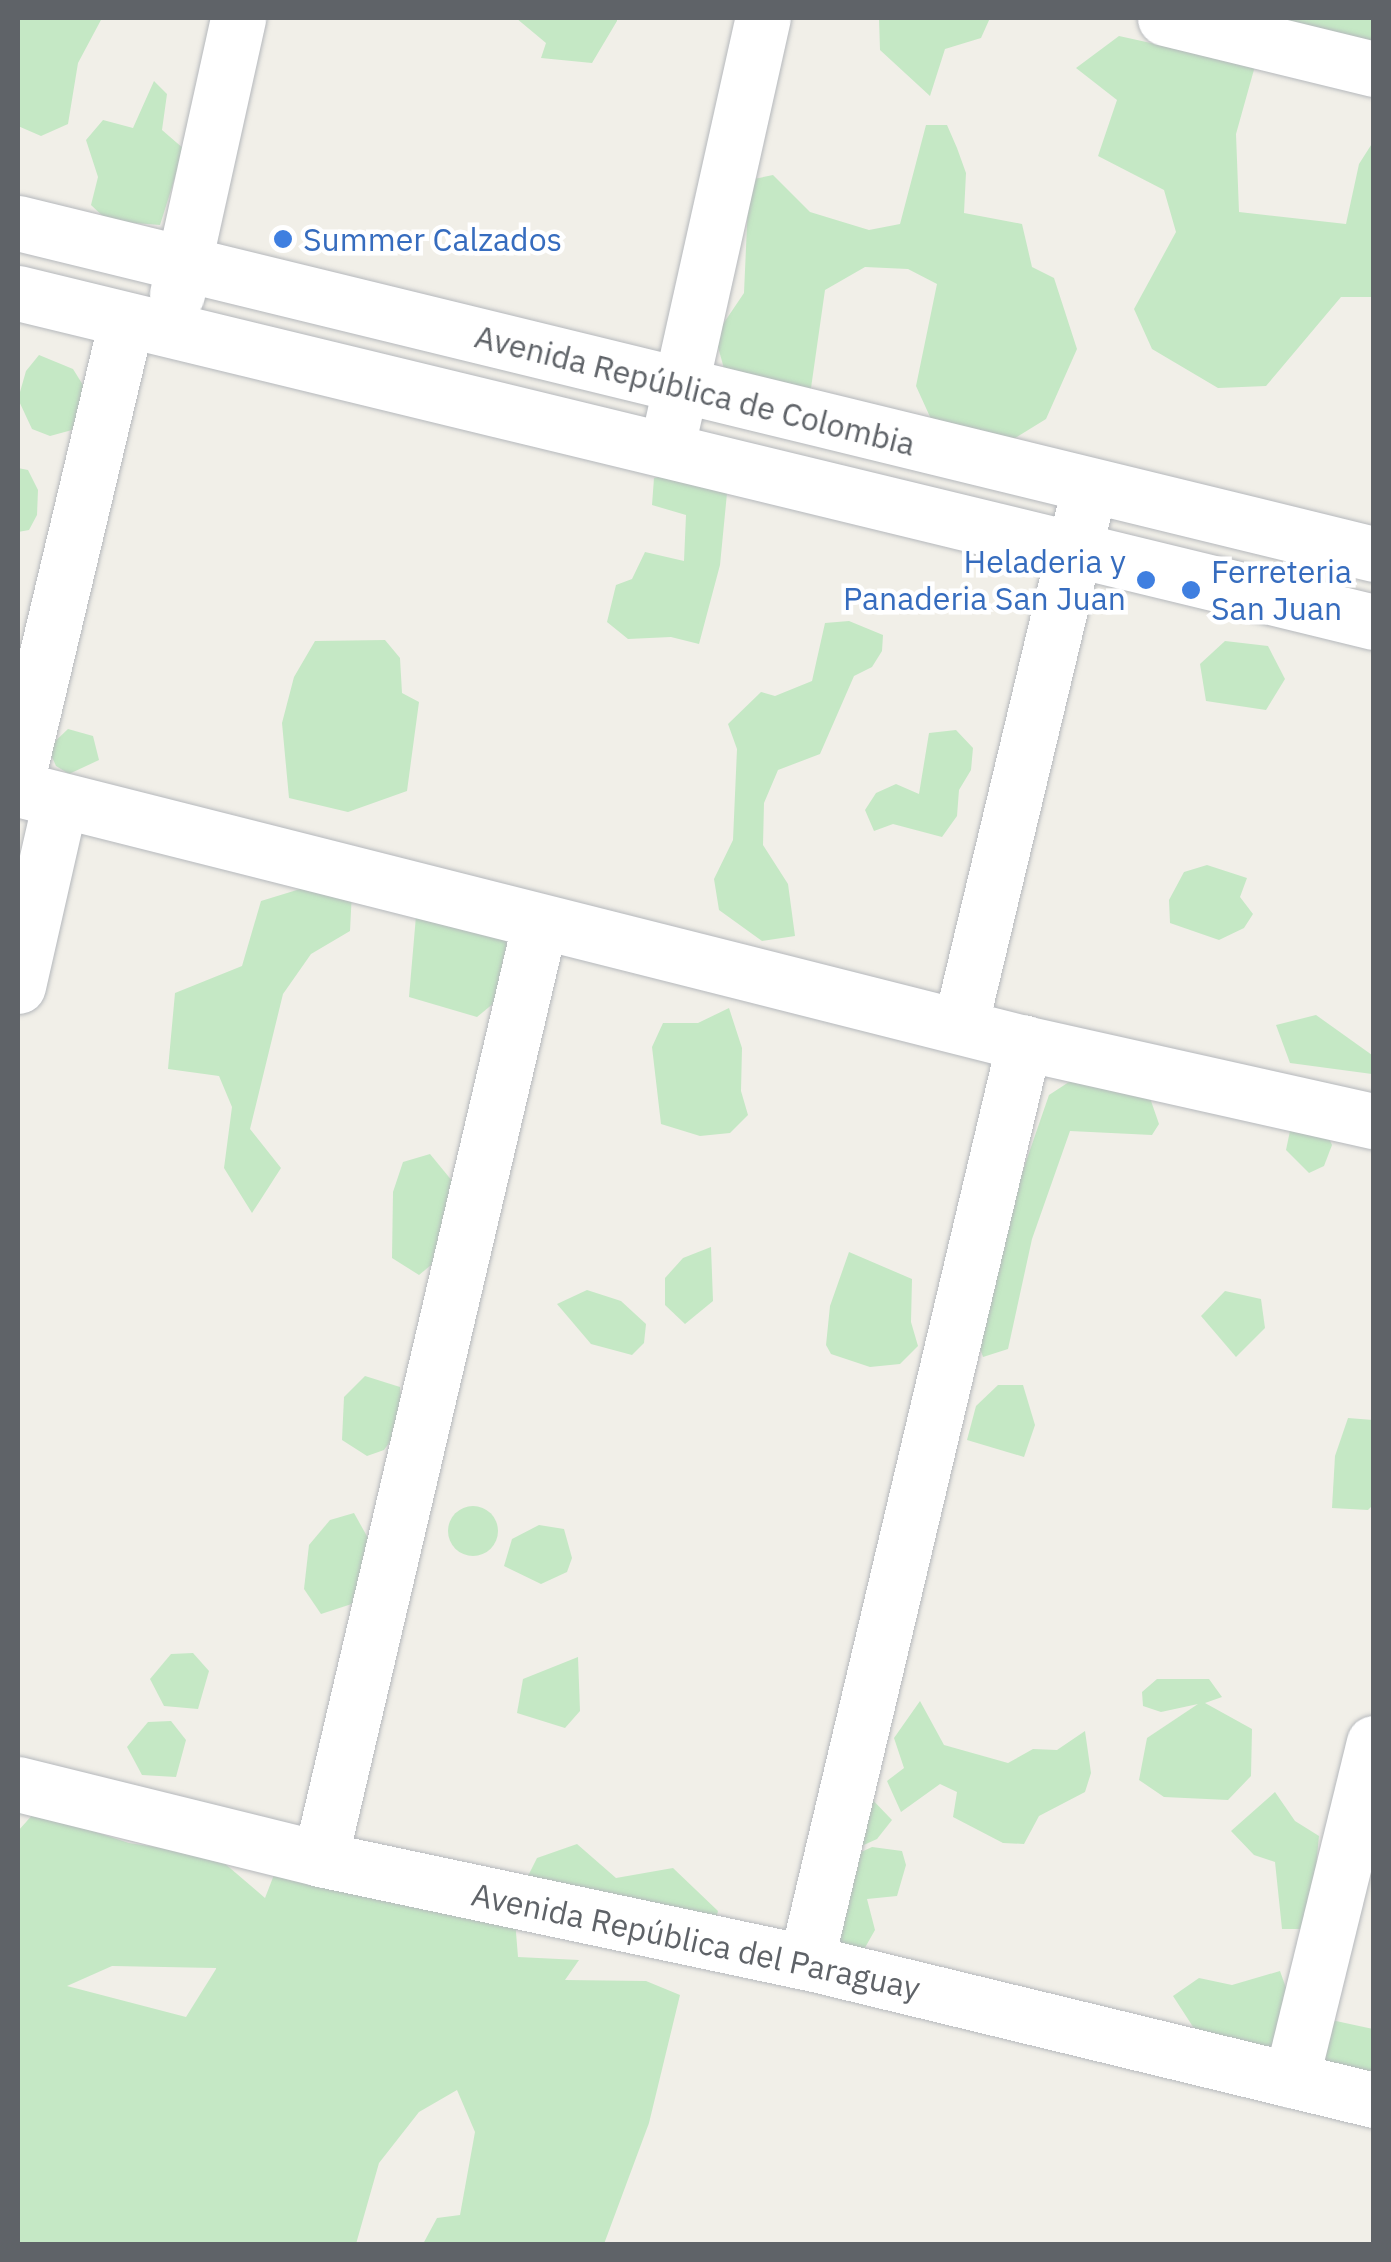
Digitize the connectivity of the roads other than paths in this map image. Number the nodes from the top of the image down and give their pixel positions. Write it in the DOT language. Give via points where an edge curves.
graph roads {
  1 [pos="238,18"];
  2 [pos="763,18"];
  3 [pos="1165,18"];
  4 [pos="1374,68"];
  5 [pos="18,223"];
  6 [pos="184,260"];
  7 [pos="18,292"];
  8 [pos="148,327"];
  9 [pos="682,390"];
  10 [pos="666,450"];
  11 [pos="1090,486"];
  12 [pos="1075,547"];
  13 [pos="1374,554"];
  14 [pos="1374,622"];
  15 [pos="32,788"];
  16 [pos="540,922"];
  17 [pos="18,986"];
  18 [pos="960,1026"];
  19 [pos="1024,1043"];
  20 [pos="1374,1121"];
  21 [pos="1374,1742"];
  22 [pos="18,1784"];
  23 [pos="320,1859"];
  24 [pos="806,1962"];
  25 [pos="1291,2080"];
  26 [pos="1374,2100"];
  1 -- 6 [label="street"];
  2 -- 9 [label="street"];
  3 -- 4 [label="street"];
  5 -- 6 [label="street, Avenida República de Colombia"];
  6 -- 8 [label="street"];
  6 -- 9 [label="street, Avenida República de Colombia"];
  7 -- 8 [label="street, Avenida República de Colombia"];
  8 -- 10 [label="street, Avenida República de Colombia"];
  8 -- 15 [label="street"];
  9 -- 10 [label="street"];
  9 -- 11 [label="street, Avenida República de Colombia"];
  10 -- 12 [label="street, Avenida República de Colombia"];
  11 -- 12 [label="street"];
  11 -- 13 [label="street, Avenida República de Colombia"];
  12 -- 14 [label="street, Avenida República de Colombia"];
  12 -- 18 [label="street"];
  15 -- 16 [label="street"];
  15 -- 17 [label="street"];
  16 -- 18 [label="street"];
  16 -- 23 [label="street"];
  18 -- 19 [label="street"];
  19 -- 20 [label="street"];
  19 -- 24 [label="street"];
  21 -- 25 [label="street"];
  22 -- 23 [label="street, Avenida República del Paraguay"];
  23 -- 24 [label="street, Avenida República del Paraguay"];
  24 -- 25 [label="street, Avenida República del Paraguay"];
  25 -- 26 [label="street, Avenida República del Paraguay"];
}
